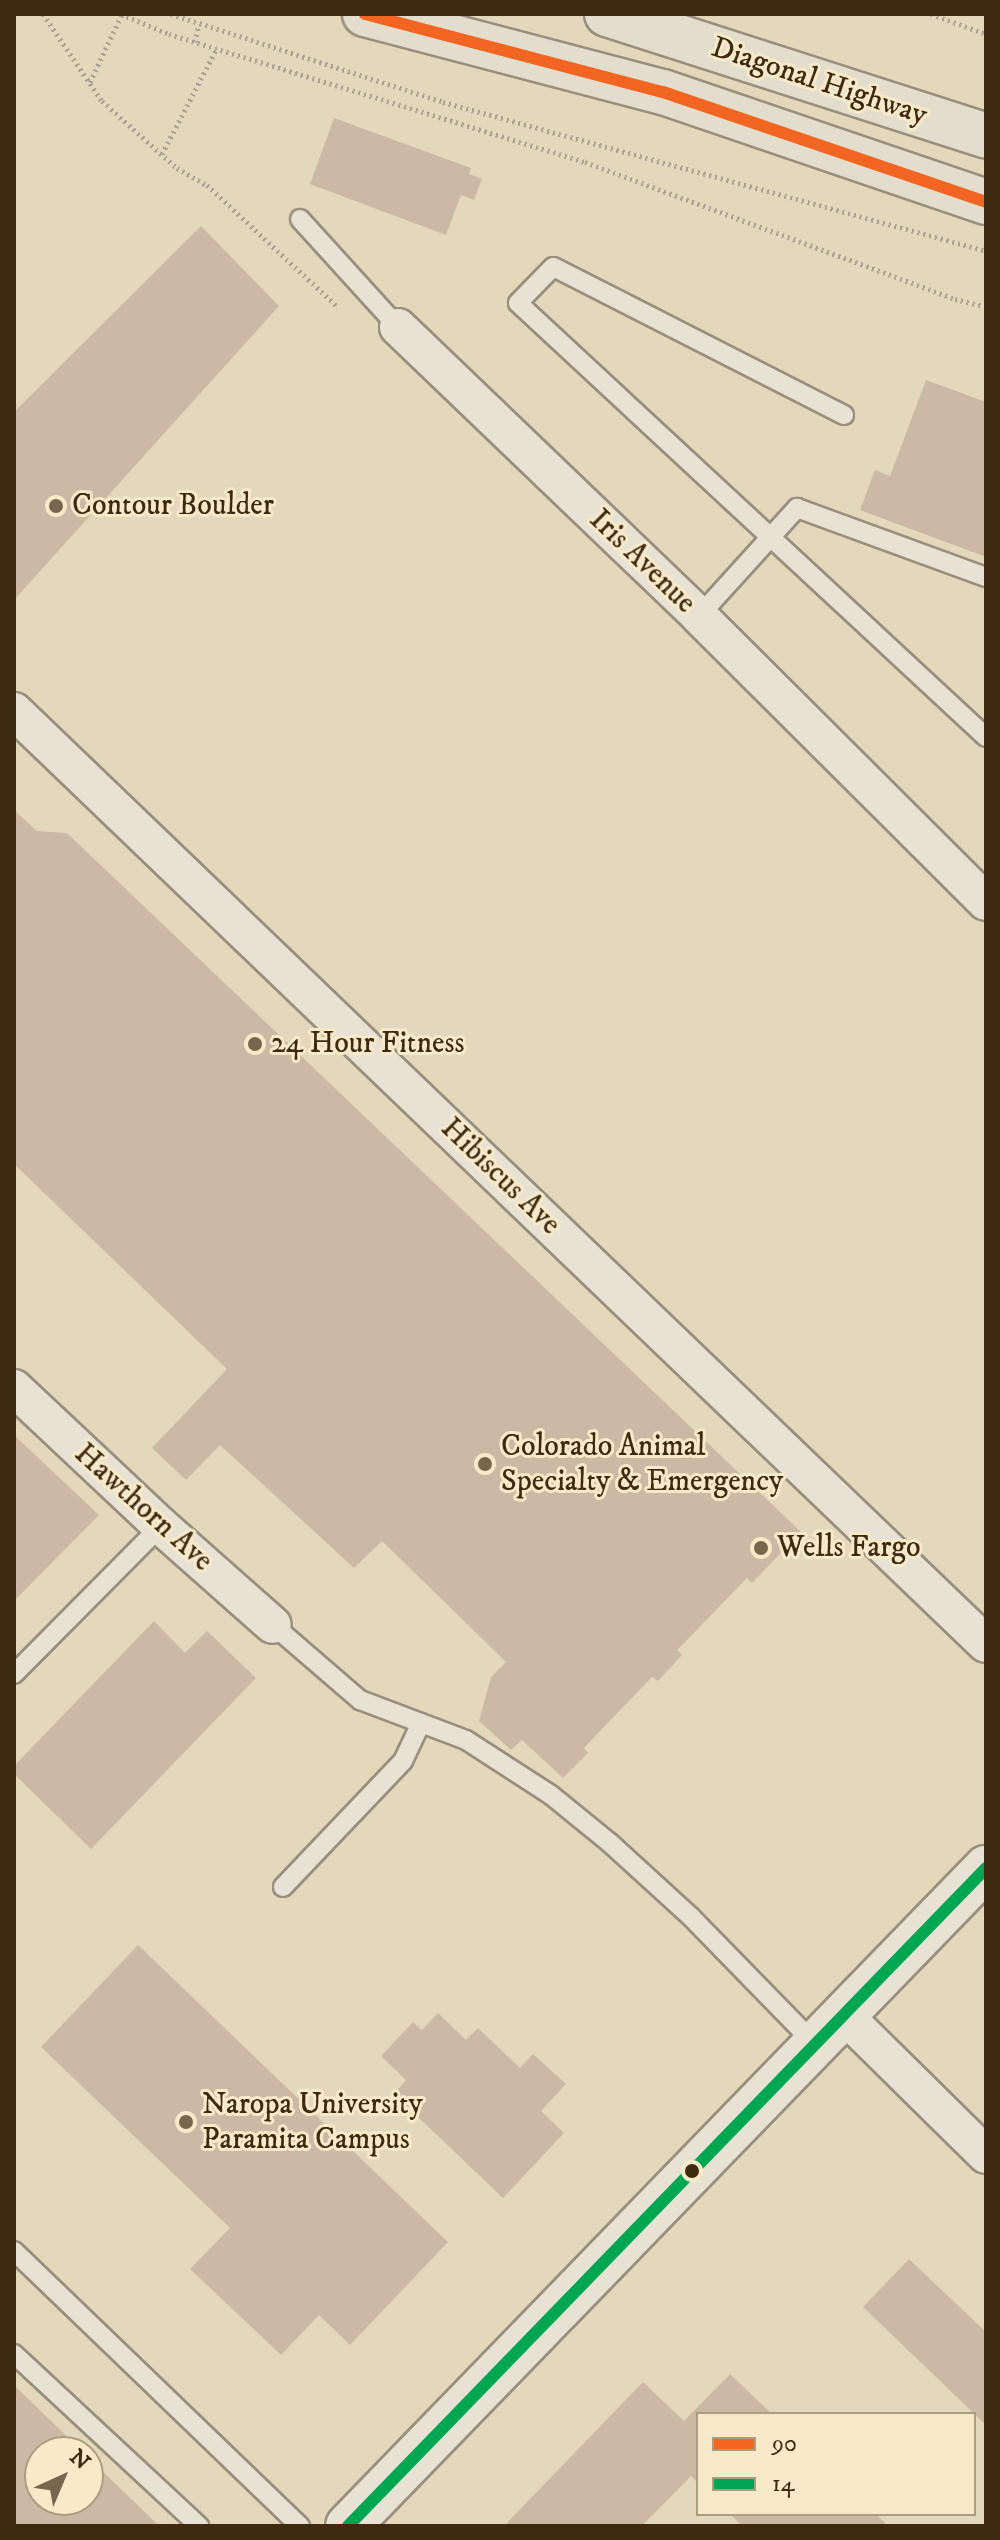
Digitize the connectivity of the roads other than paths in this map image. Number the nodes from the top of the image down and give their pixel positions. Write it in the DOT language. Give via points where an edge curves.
graph roads {
  1 [pos="365,14"];
  2 [pos="607,14"];
  3 [pos="986,136"];
  4 [pos="986,202"];
  5 [pos="300,219"];
  6 [pos="398,327"];
  7 [pos="844,415"];
  8 [pos="772,539"];
  9 [pos="986,577"];
  10 [pos="699,616"];
  11 [pos="14,711"];
  12 [pos="986,737"];
  13 [pos="986,902"];
  14 [pos="14,1388"];
  15 [pos="161,1526"];
  16 [pos="273,1625"];
  17 [pos="986,1644"];
  18 [pos="14,1674"];
  19 [pos="421,1723"];
  20 [pos="986,1868"];
  21 [pos="283,1887"];
  22 [pos="829,2030"];
  23 [pos="986,2155"];
  24 [pos="14,2251"];
  25 [pos="14,2354"];
  26 [pos="199,2526"];
  27 [pos="300,2526"];
  28 [pos="348,2526"];
  1 -- 4 [label="highway, Diagonal Highway" via="663,92"];
  2 -- 3 [label="highway, Diagonal Highway"];
  5 -- 6 [label="lane, Iris Avenue"];
  6 -- 10 [label="street, Iris Avenue"];
  7 -- 8 [label="lane" via="553,267 518,303"];
  8 -- 9 [label="lane" via="797,508"];
  8 -- 10 [label="lane"];
  8 -- 12 [label="lane"];
  10 -- 13 [label="street, Iris Avenue"];
  11 -- 17 [label="street, Hibiscus Ave"];
  14 -- 15 [label="street, Hawthorn Ave"];
  15 -- 16 [label="street, Hawthorn Ave"];
  15 -- 18 [label="lane"];
  16 -- 19 [label="lane" via="360,1700"];
  19 -- 21 [label="lane" via="403,1761"];
  19 -- 22 [label="lane" via="466,1740 551,1795"];
  20 -- 22 [label="main road"];
  22 -- 23 [label="street"];
  22 -- 28 [label="main road"];
  24 -- 27 [label="lane"];
  25 -- 26 [label="lane"];
}
